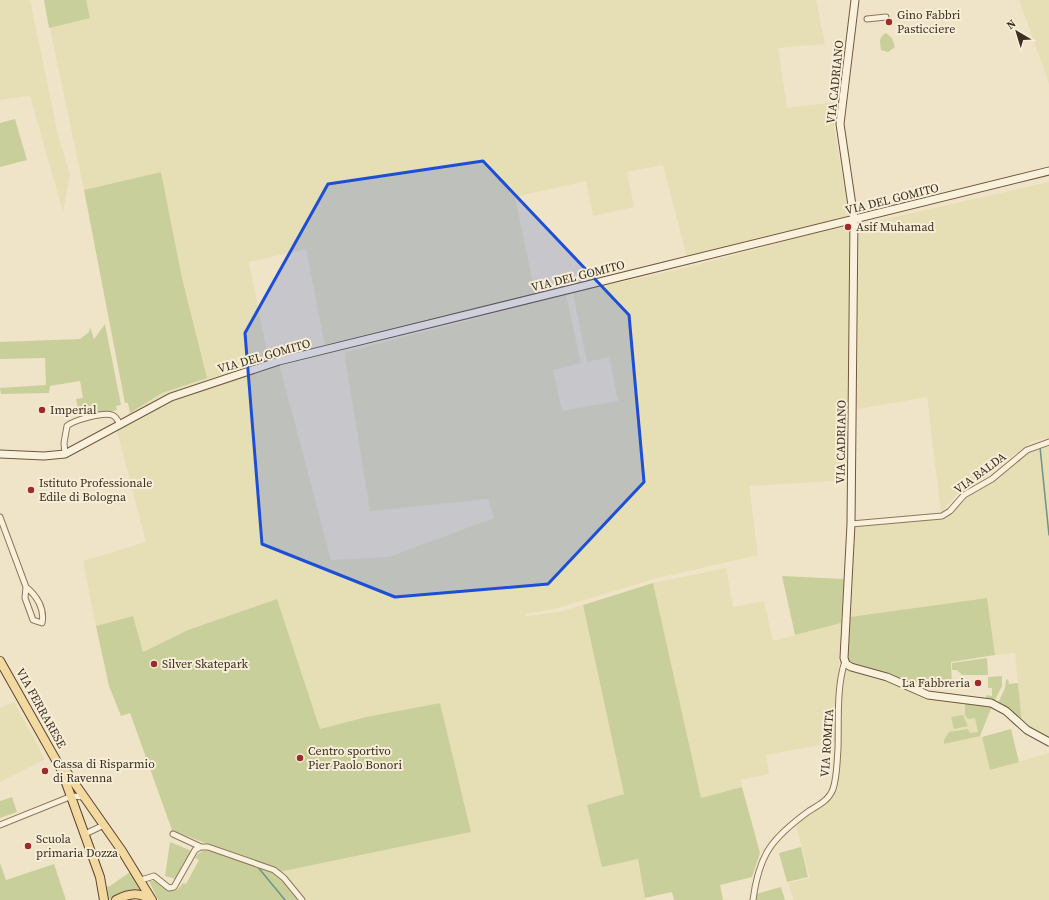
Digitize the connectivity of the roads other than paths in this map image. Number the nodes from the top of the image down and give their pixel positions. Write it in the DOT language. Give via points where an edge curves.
graph roads {
  1 [pos="855,0"];
  2 [pos="886,17"];
  3 [pos="867,19"];
  4 [pos="1049,171"];
  5 [pos="854,220"];
  6 [pos="120,425"];
  7 [pos="1049,442"];
  8 [pos="0,454"];
  9 [pos="65,454"];
  10 [pos="0,517"];
  11 [pos="851,524"];
  12 [pos="26,587"];
  13 [pos="0,660"];
  14 [pos="847,664"];
  15 [pos="1049,742"];
  16 [pos="50,749"];
  17 [pos="72,796"];
  18 [pos="84,797"];
  19 [pos="0,825"];
  20 [pos="104,825"];
  21 [pos="85,834"];
  22 [pos="173,834"];
  23 [pos="201,847"];
  24 [pos="141,880"];
  25 [pos="104,900"];
  26 [pos="116,900"];
  27 [pos="151,900"];
  28 [pos="302,900"];
  29 [pos="753,900"];
  1 -- 5 [label="street, VIA CADRIANO" via="840,124"];
  2 -- 3 [label="street"];
  4 -- 5 [label="street, VIA DEL GOMITO"];
  5 -- 6 [label="street, VIA DEL GOMITO" via="279,361 188,390"];
  5 -- 11 [label="street, VIA CADRIANO"];
  6 -- 9 [label="street, VIA DEL GOMITO"];
  6 -- 9 [label="street" via="113,415 73,422 67,426"];
  7 -- 11 [label="street, VIA BALDA" via="1027,450 992,479 964,495 942,516"];
  8 -- 9 [label="street, VIA DEL GOMITO"];
  10 -- 12 [label="street"];
  11 -- 14 [label="street, VIA CADRIANO" via="844,650"];
  12 -- 12 [label="street" via="24,598 33,620 42,623 44,615 36,595"];
  13 -- 16 [label="main road, VIA FERRARESE"];
  14 -- 15 [label="street" via="887,677 928,695 991,703 1027,730"];
  14 -- 29 [label="street, VIA ROMITA" via="841,675 837,761 832,790 826,800 791,825 768,849 758,872"];
  16 -- 17 [label="main road, VIA FERRARESE"];
  16 -- 18 [label="main road"];
  17 -- 18 [label="street"];
  17 -- 19 [label="street"];
  17 -- 21 [label="main road, VIA FERRARESE"];
  18 -- 20 [label="main road"];
  20 -- 21 [label="street"];
  20 -- 24 [label="main road"];
  21 -- 25 [label="main road, VIA FERRARESE" via="100,877"];
  22 -- 23 [label="street"];
  23 -- 24 [label="street" via="193,852 174,887 169,888 154,876"];
  23 -- 28 [label="street" via="209,847 274,870"];
  24 -- 27 [label="main road"];
  26 -- 27 [label="main road" via="136,894 144,895"];
}
